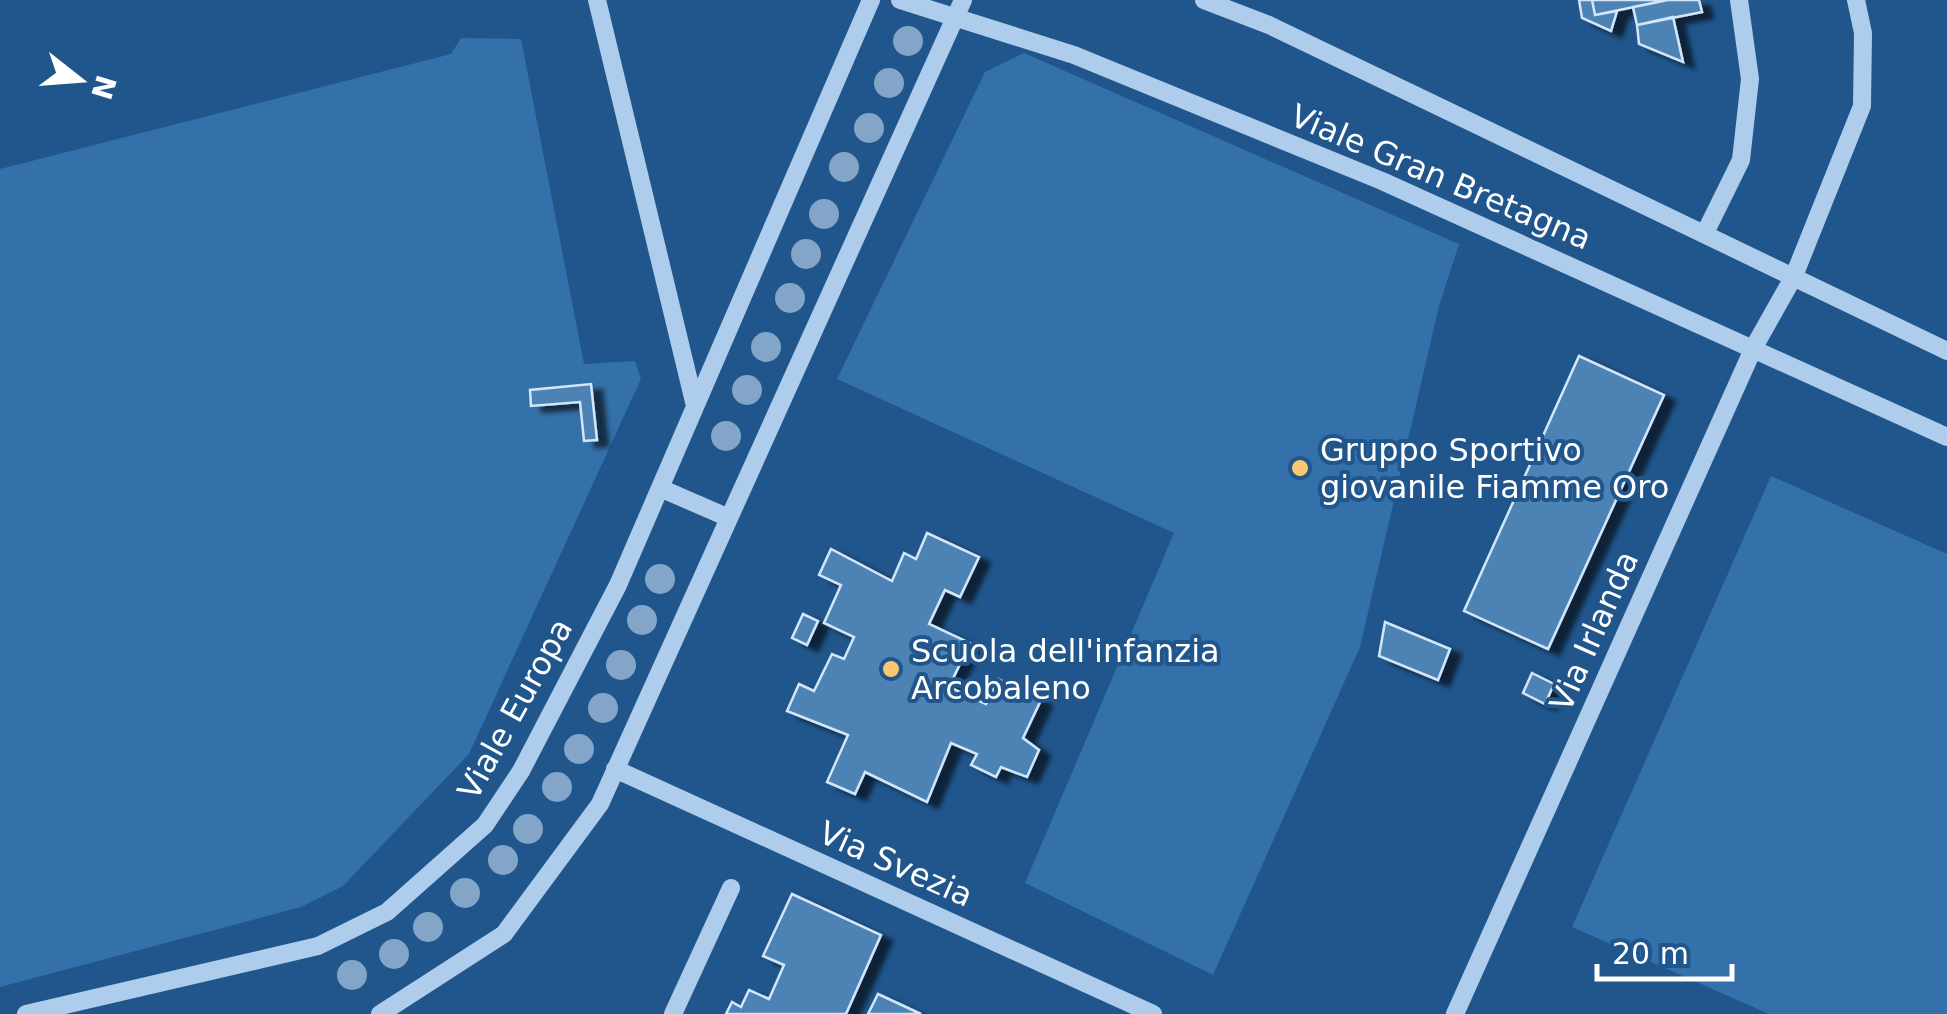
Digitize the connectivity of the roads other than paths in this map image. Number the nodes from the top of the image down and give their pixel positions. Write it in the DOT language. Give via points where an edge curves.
graph roads {
  1 [pos="596,0"];
  2 [pos="871,0"];
  3 [pos="900,0"];
  4 [pos="1204,0"];
  5 [pos="1739,0"];
  6 [pos="1856,0"];
  7 [pos="960,9"];
  8 [pos="1705,233"];
  9 [pos="1794,276"];
  10 [pos="1754,346"];
  11 [pos="1947,352"];
  12 [pos="695,406"];
  13 [pos="1947,437"];
  14 [pos="660,488"];
  15 [pos="729,518"];
  16 [pos="615,770"];
  17 [pos="730,888"];
  18 [pos="26,1014"];
  19 [pos="380,1014"];
  20 [pos="674,1014"];
  21 [pos="1153,1014"];
  22 [pos="1455,1014"];
  1 -- 12 [label="street"];
  2 -- 12 [label="street, Viale Europa"];
  3 -- 7 [label="street, Viale Gran Bretagna"];
  4 -- 8 [label="street, Viale Gran Bretagna"];
  5 -- 8 [label="street" via="1750,79 1741,160"];
  6 -- 9 [label="street, Via Irlanda" via="1863,33 1862,106"];
  7 -- 10 [label="street, Viale Gran Bretagna" via="1310,152"];
  7 -- 15 [label="street"];
  8 -- 9 [label="street, Viale Gran Bretagna"];
  9 -- 10 [label="street, Via Irlanda"];
  9 -- 11 [label="street, Viale Gran Bretagna"];
  10 -- 13 [label="street, Viale Gran Bretagna"];
  10 -- 22 [label="street, Via Irlanda"];
  12 -- 14 [label="street, Viale Europa"];
  14 -- 15 [label="street"];
  14 -- 18 [label="street, Viale Europa" via="521,772 485,825 387,912 318,946"];
  15 -- 16 [label="street"];
  16 -- 19 [label="street" via="600,804 504,934"];
  16 -- 21 [label="street, Via Svezia"];
  17 -- 20 [label="street"];
}
